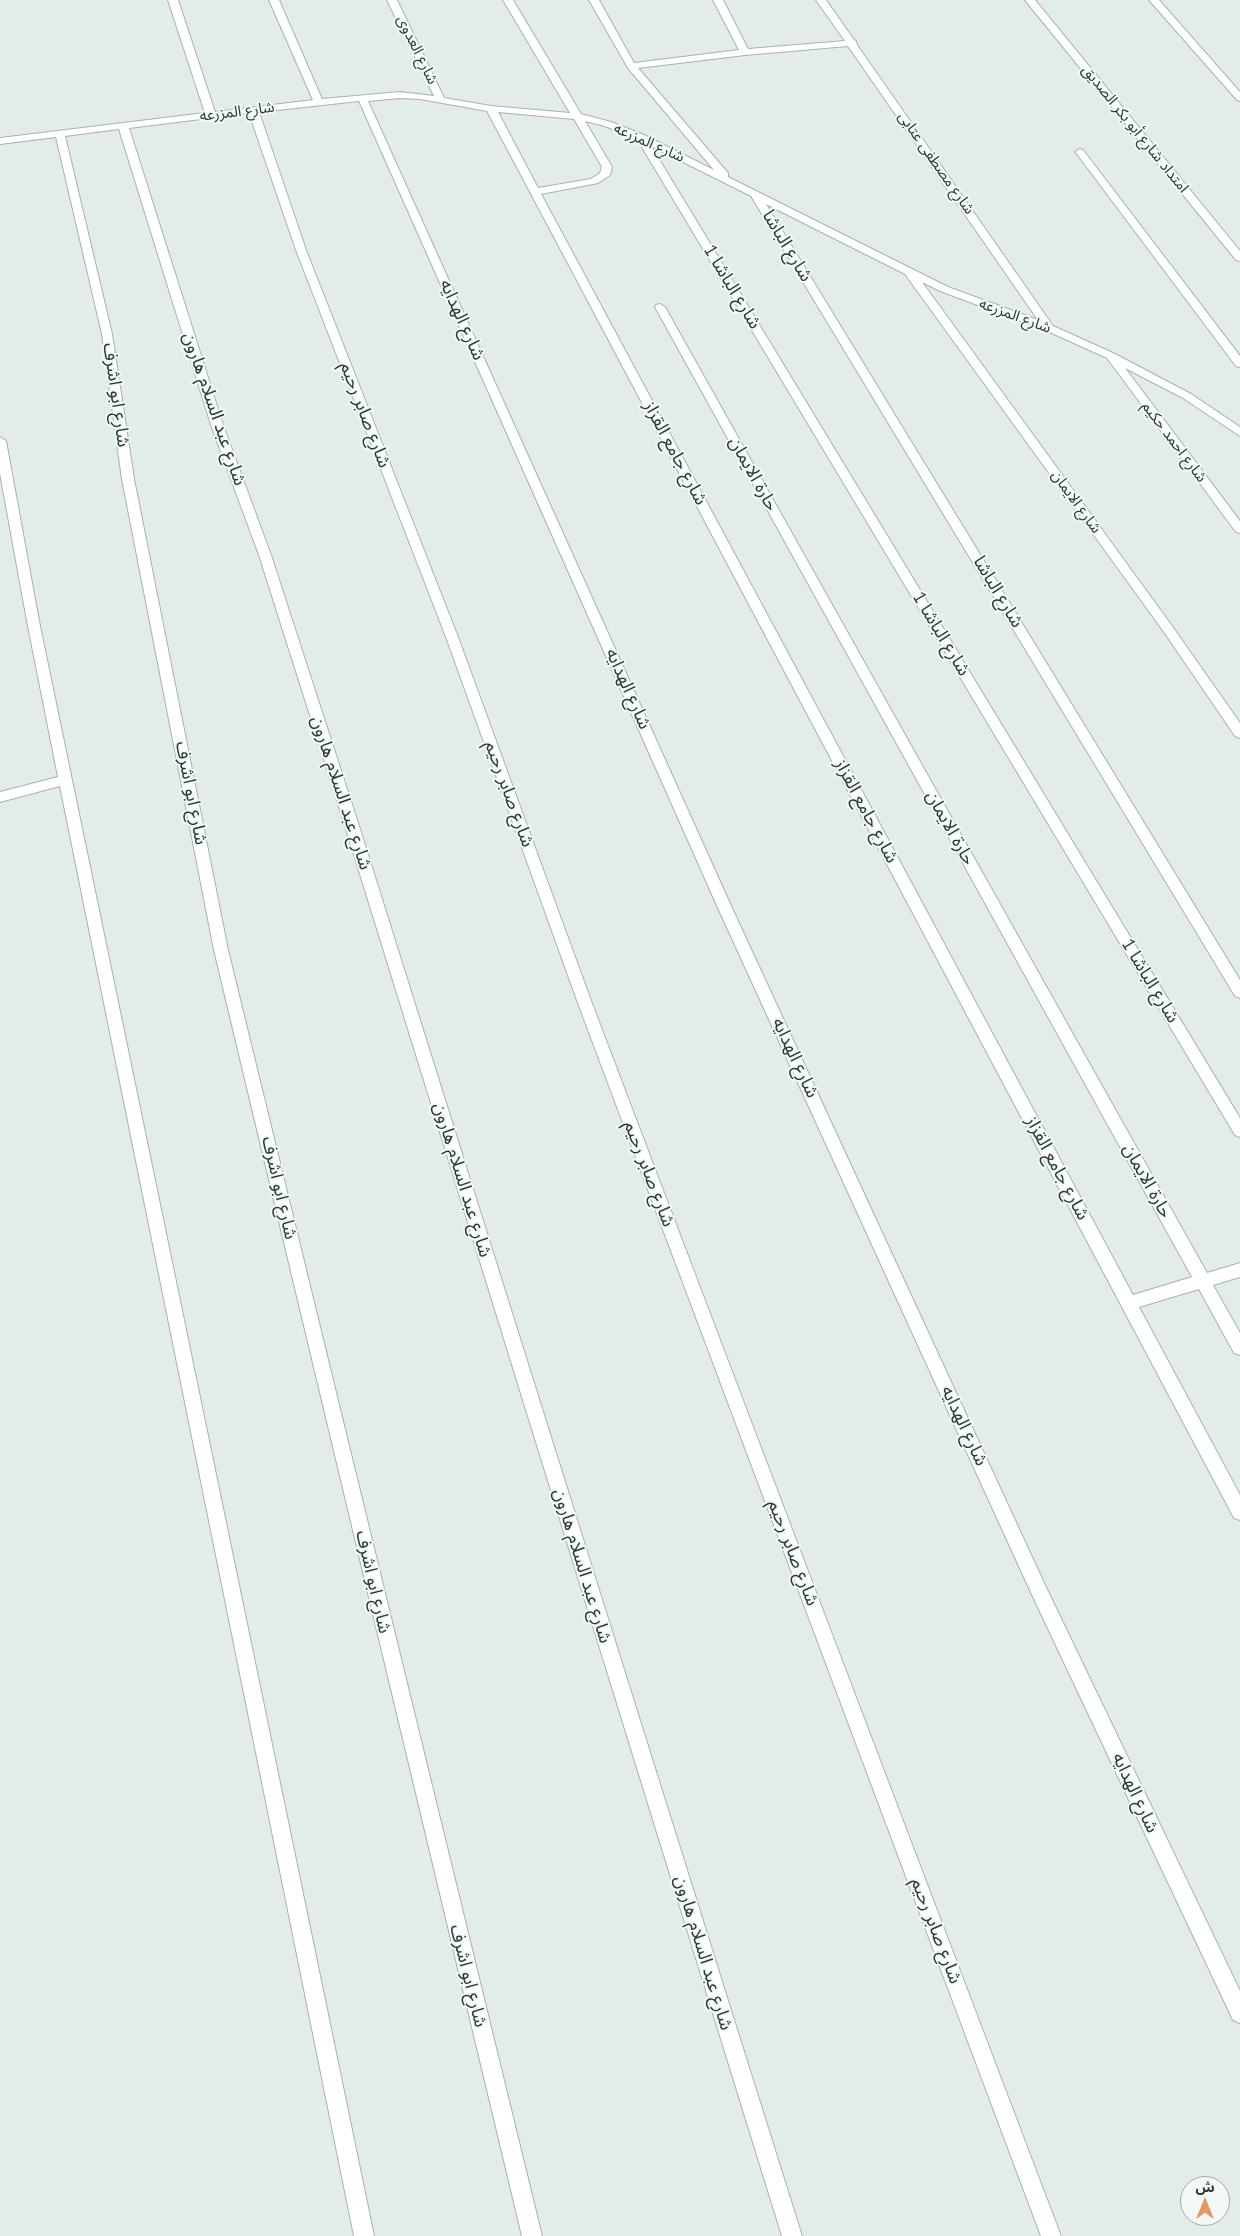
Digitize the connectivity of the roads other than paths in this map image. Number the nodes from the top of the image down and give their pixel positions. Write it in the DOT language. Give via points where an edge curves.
graph roads {
  1 [pos="173,0"];
  2 [pos="274,0"];
  3 [pos="392,0"];
  4 [pos="508,0"];
  5 [pos="594,0"];
  6 [pos="718,0"];
  7 [pos="821,0"];
  8 [pos="1030,0"];
  9 [pos="1154,0"];
  10 [pos="853,44"];
  11 [pos="745,52"];
  12 [pos="631,66"];
  13 [pos="362,98"];
  14 [pos="1240,98"];
  15 [pos="441,101"];
  16 [pos="319,102"];
  17 [pos="491,109"];
  18 [pos="253,110"];
  19 [pos="212,115"];
  20 [pos="576,116"];
  21 [pos="123,126"];
  22 [pos="60,134"];
  23 [pos="641,138"];
  24 [pos="0,141"];
  25 [pos="1080,152"];
  26 [pos="728,180"];
  27 [pos="535,192"];
  28 [pos="754,193"];
  29 [pos="1240,258"];
  30 [pos="909,272"];
  31 [pos="660,307"];
  32 [pos="1049,328"];
  33 [pos="1110,355"];
  34 [pos="1240,364"];
  35 [pos="1240,432"];
  36 [pos="0,441"];
  37 [pos="1240,529"];
  38 [pos="1240,733"];
  39 [pos="66,780"];
  40 [pos="0,797"];
  41 [pos="1240,992"];
  42 [pos="1240,1131"];
  43 [pos="1240,1270"];
  44 [pos="1203,1281"];
  45 [pos="1129,1303"];
  46 [pos="1240,1348"];
  47 [pos="1240,1512"];
  48 [pos="1240,2013"];
  49 [pos="364,2236"];
  50 [pos="532,2236"];
  51 [pos="792,2236"];
  52 [pos="1051,2236"];
  1 -- 19 [label="street"];
  2 -- 16 [label="street"];
  3 -- 15 [label="street, شارع العدوى"];
  4 -- 20 [label="street"];
  5 -- 12 [label="street"];
  6 -- 11 [label="street"];
  7 -- 10 [label="street, شارع مصطفى عتابى"];
  8 -- 29 [label="street, امتداد شارع أبو بكر الصديق"];
  9 -- 14 [label="street"];
  10 -- 11 [label="street"];
  10 -- 32 [label="street, شارع مصطفى عتابى"];
  11 -- 12 [label="street"];
  12 -- 26 [label="street"];
  13 -- 15 [label="street, شارع المزرعه" via="420,96"];
  13 -- 16 [label="street, شارع المزرعه"];
  13 -- 48 [label="street, شارع الهدايه" via="725,908 1039,1591"];
  15 -- 17 [label="street, شارع المزرعه"];
  16 -- 18 [label="street, شارع المزرعه"];
  17 -- 20 [label="street, شارع المزرعه"];
  17 -- 27 [label="street, شارع جامع القزاز"];
  18 -- 19 [label="street, شارع المزرعه"];
  18 -- 52 [label="street, شارع صابر رحيم" via="301,250 452,637 589,1015"];
  19 -- 21 [label="street, شارع المزرعه"];
  20 -- 23 [label="street, شارع المزرعه" via="608,124"];
  20 -- 27 [label="street" via="607,167 605,175 594,181"];
  21 -- 22 [label="street, شارع المزرعه"];
  21 -- 51 [label="street, شارع عبد السلام هارون" via="217,425 265,555 350,820"];
  22 -- 24 [label="street, شارع المزرعه"];
  22 -- 50 [label="street, شارع ابو اشرف" via="107,334 128,479 222,950"];
  23 -- 26 [label="street, شارع المزرعه"];
  23 -- 42 [label="street, شارع الباشا 1"];
  25 -- 34 [label="street"];
  26 -- 28 [label="street, شارع المزرعه"];
  27 -- 45 [label="street, شارع جامع القزاز"];
  28 -- 30 [label="street, شارع المزرعه"];
  28 -- 41 [label="street, شارع الباشا"];
  30 -- 32 [label="street, شارع المزرعه" via="968,299"];
  30 -- 38 [label="street, شارع الايمان"];
  31 -- 44 [label="street, حارة الايمان"];
  32 -- 33 [label="street, شارع المزرعه"];
  33 -- 35 [label="street, شارع المزرعه" via="1186,396"];
  33 -- 37 [label="street, شارع احمد حكيم"];
  36 -- 39 [label="street"];
  39 -- 40 [label="street"];
  39 -- 49 [label="street"];
  43 -- 44 [label="street"];
  44 -- 45 [label="street"];
  44 -- 46 [label="street, حارة الايمان"];
  45 -- 47 [label="street, شارع جامع القزاز"];
}
